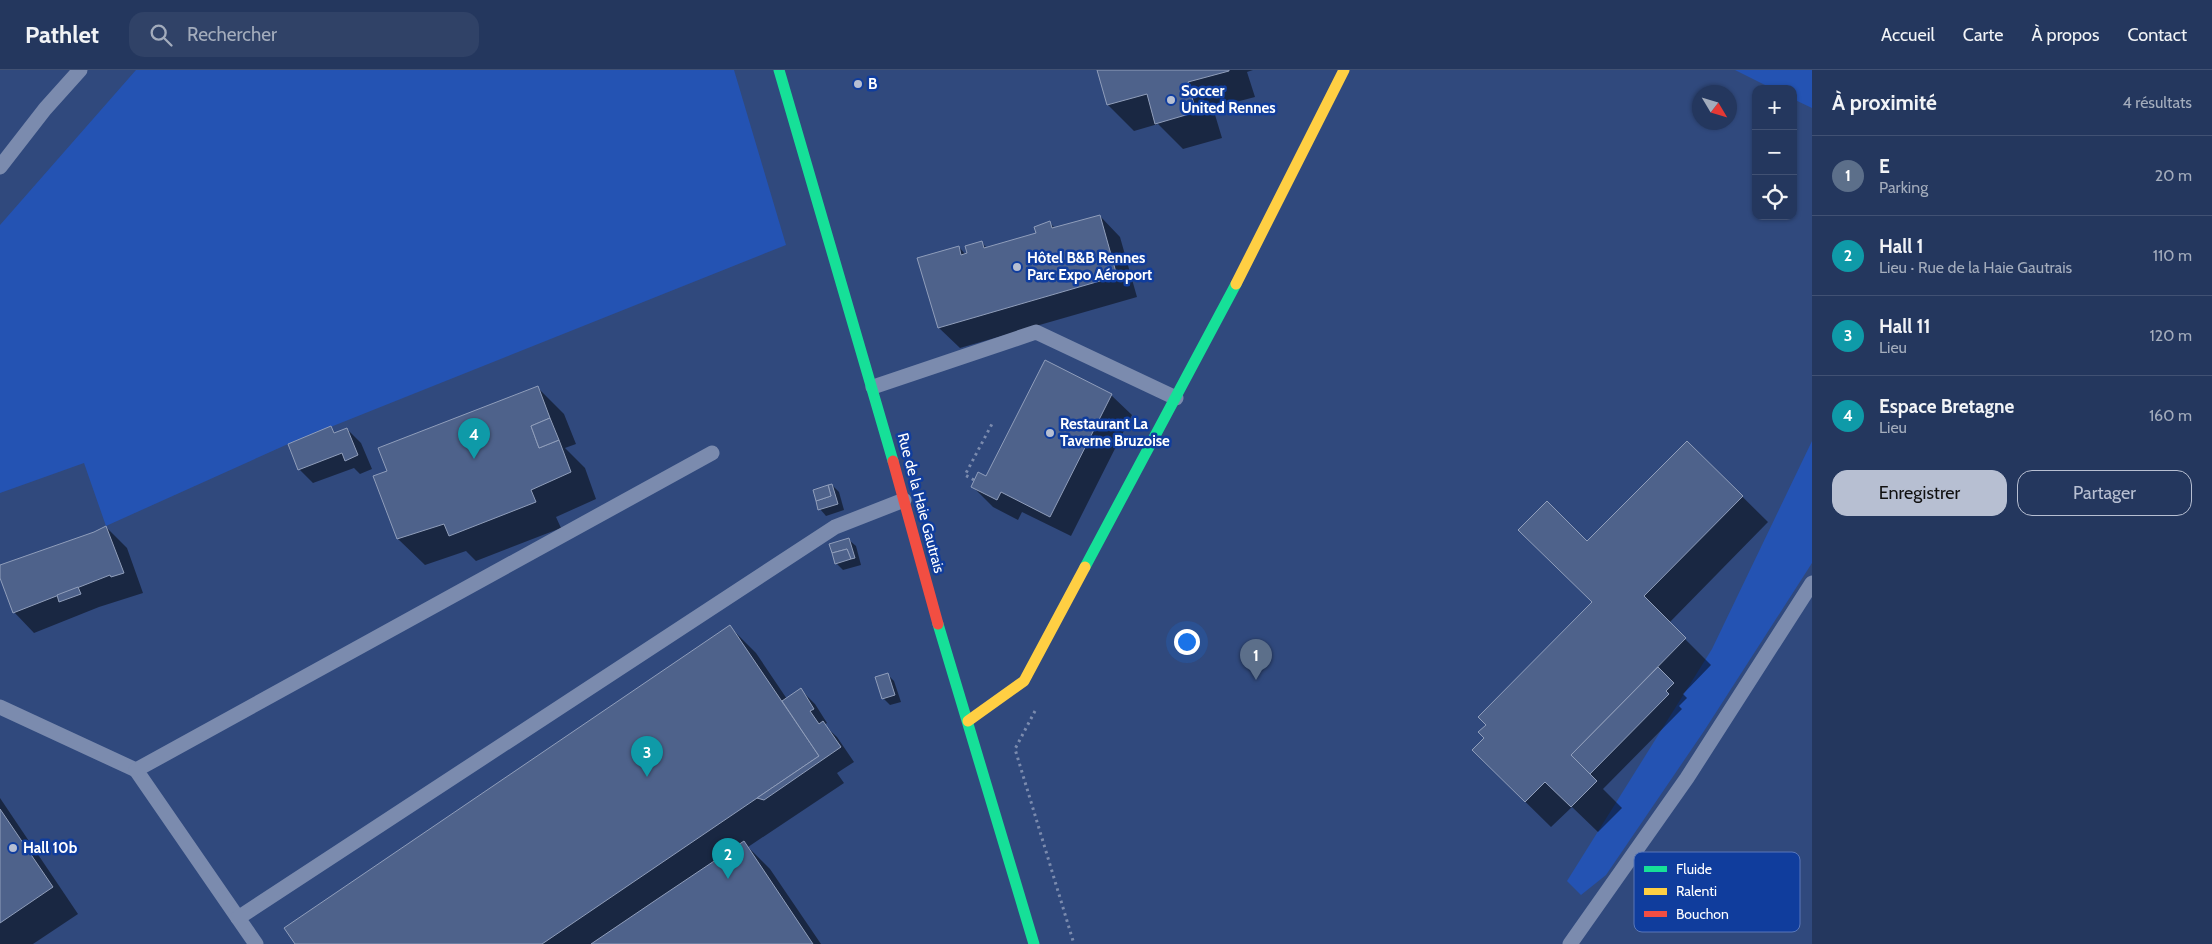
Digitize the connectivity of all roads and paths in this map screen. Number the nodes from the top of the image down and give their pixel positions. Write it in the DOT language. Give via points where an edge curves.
graph roads {
  1 [pos="80,70"];
  2 [pos="779,70"];
  3 [pos="1344,70"];
  4 [pos="0,167"];
  5 [pos="873,387"];
  6 [pos="1176,398"];
  7 [pos="993,422"];
  8 [pos="712,453"];
  9 [pos="974,480"];
  10 [pos="904,500"];
  11 [pos="1812,582"];
  12 [pos="1039,703"];
  13 [pos="0,707"];
  14 [pos="968,721"];
  15 [pos="136,770"];
  16 [pos="1634,852"];
  17 [pos="1634,852"];
  18 [pos="238,918"];
  19 [pos="256,944"];
  20 [pos="1034,944"];
  21 [pos="1074,944"];
  22 [pos="1570,944"];
  1 -- 4 [label="lane"];
  2 -- 5 [label="street, Rue de la Haie Gautrais"];
  3 -- 6 [label="street"];
  5 -- 6 [label="lane" via="1036,332"];
  5 -- 10 [label="street, Rue de la Haie Gautrais"];
  6 -- 14 [label="street" via="1024,681"];
  7 -- 9 [label="path" via="965,475"];
  8 -- 15 [label="lane"];
  10 -- 14 [label="street, Rue de la Haie Gautrais"];
  10 -- 18 [label="lane" via="835,527"];
  11 -- 17 [label="lane" via="1686,778"];
  12 -- 21 [label="path" via="1015,750"];
  13 -- 15 [label="lane"];
  14 -- 20 [label="street, Rue de la Haie Gautrais"];
  15 -- 18 [label="lane"];
  16 -- 22 [label="lane"];
  18 -- 19 [label="lane"];
}
